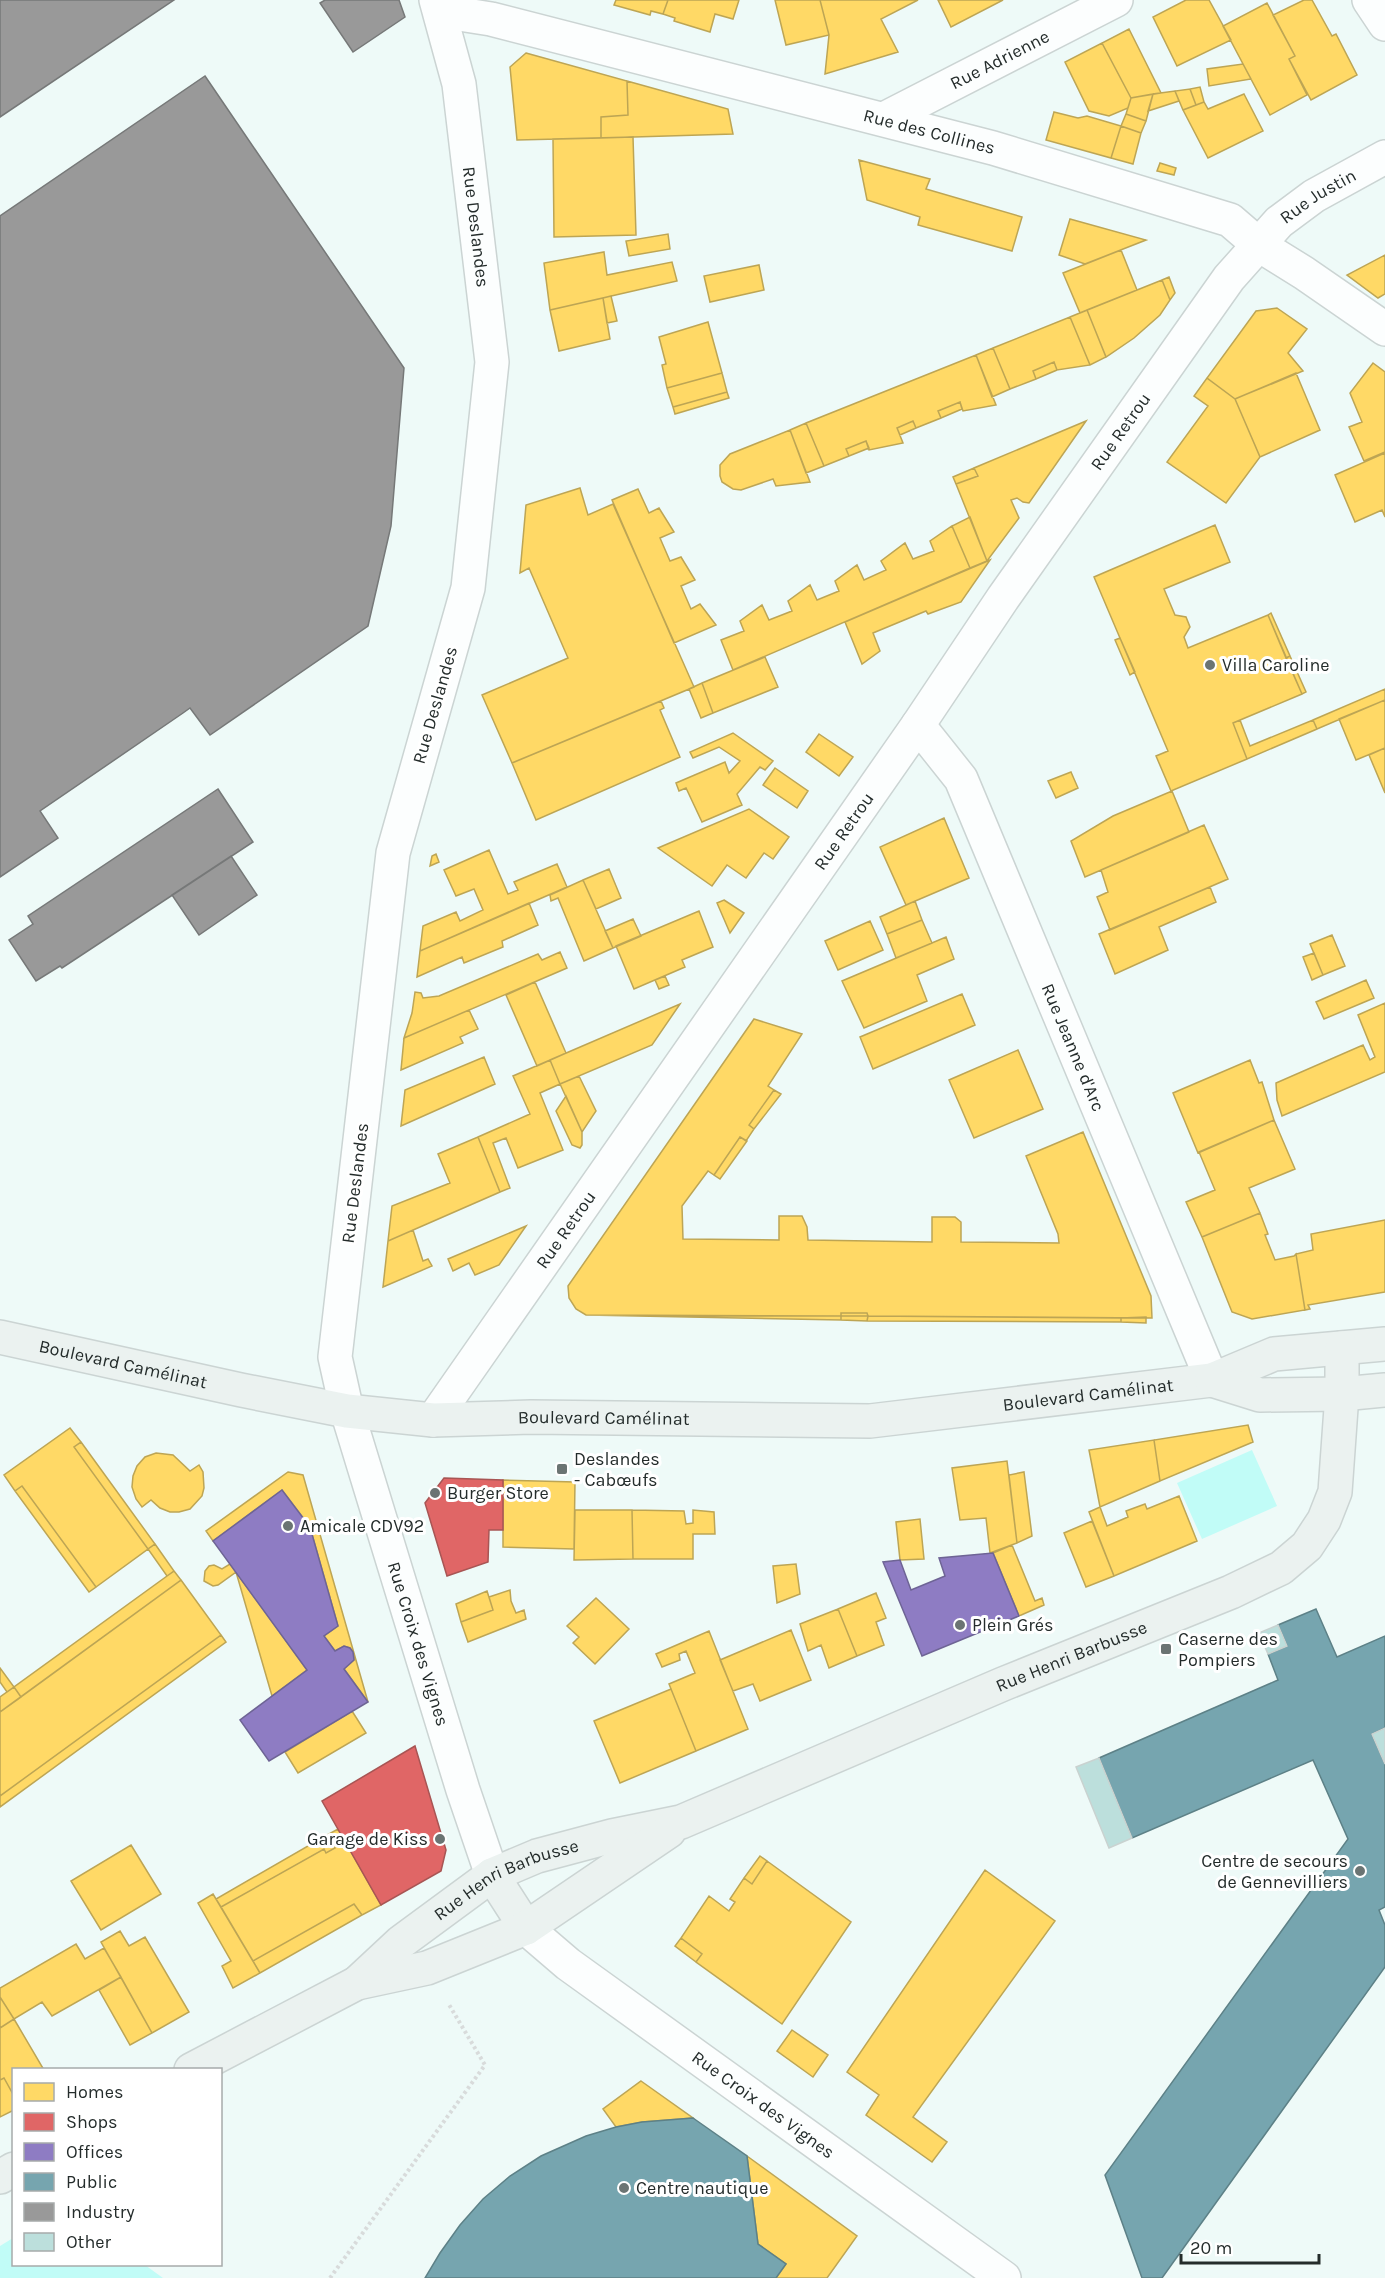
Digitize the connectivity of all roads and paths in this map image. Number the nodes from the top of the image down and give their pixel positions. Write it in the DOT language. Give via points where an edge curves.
graph roads {
  1 [pos="1116,0"];
  2 [pos="1369,0"];
  3 [pos="438,5"];
  4 [pos="1385,24"];
  5 [pos="884,119"];
  6 [pos="1385,157"];
  7 [pos="1259,245"];
  8 [pos="1385,329"];
  9 [pos="918,725"];
  10 [pos="0,1337"];
  11 [pos="1385,1344"];
  12 [pos="1342,1348"];
  13 [pos="1212,1380"];
  14 [pos="1385,1390"];
  15 [pos="1342,1394"];
  16 [pos="347,1411"];
  17 [pos="433,1420"];
  18 [pos="681,1822"];
  19 [pos="492,1875"];
  20 [pos="526,1928"];
  21 [pos="427,1968"];
  22 [pos="357,1983"];
  23 [pos="195,2068"];
  24 [pos="330,2278"];
  25 [pos="1004,2278"];
  1 -- 5 [label="street, Rue Adrienne"];
  2 -- 4 [label="street"];
  3 -- 5 [label="street, Rue des Collines"];
  3 -- 16 [label="street, Rue Deslandes" via="459,84 492,362 468,588 393,853 335,1358"];
  5 -- 7 [label="street, Rue des Collines" via="1230,220"];
  6 -- 7 [label="street, Rue Justin" via="1314,196 1279,222"];
  7 -- 8 [label="street, Rue des Collines"];
  7 -- 9 [label="street, Rue Retrou" via="1229,278"];
  9 -- 13 [label="street, Rue Jeanne d'Arc" via="961,778"];
  9 -- 17 [label="street, Rue Retrou"];
  10 -- 16 [label="street, Boulevard Camélinat"];
  11 -- 12 [label="street, Boulevard Camélinat"];
  12 -- 13 [label="street, Boulevard Camélinat" via="1274,1354"];
  12 -- 15 [label="street, Rue Henri Barbusse"];
  13 -- 15 [label="street, Boulevard Camélinat" via="1260,1395"];
  13 -- 17 [label="street, Boulevard Camélinat" via="870,1421 531,1417"];
  14 -- 15 [label="street, Boulevard Camélinat"];
  15 -- 18 [label="street, Rue Henri Barbusse" via="1335,1492 1324,1520 1307,1546 1281,1568"];
  16 -- 17 [label="street, Boulevard Camélinat"];
  16 -- 19 [label="street, Rue Croix des Vignes"];
  18 -- 19 [label="street, Rue Henri Barbusse" via="537,1856"];
  18 -- 20 [label="street, Rue Henri Barbusse"];
  19 -- 20 [label="street"];
  19 -- 22 [label="street, Rue Henri Barbusse" via="401,1942"];
  20 -- 21 [label="street, Rue Henri Barbusse"];
  20 -- 25 [label="street, Rue Croix des Vignes" via="568,1964"];
  21 -- 22 [label="street, Rue Henri Barbusse"];
  21 -- 24 [label="path" via="485,2065"];
  22 -- 23 [label="street, Rue Henri Barbusse"];
}
